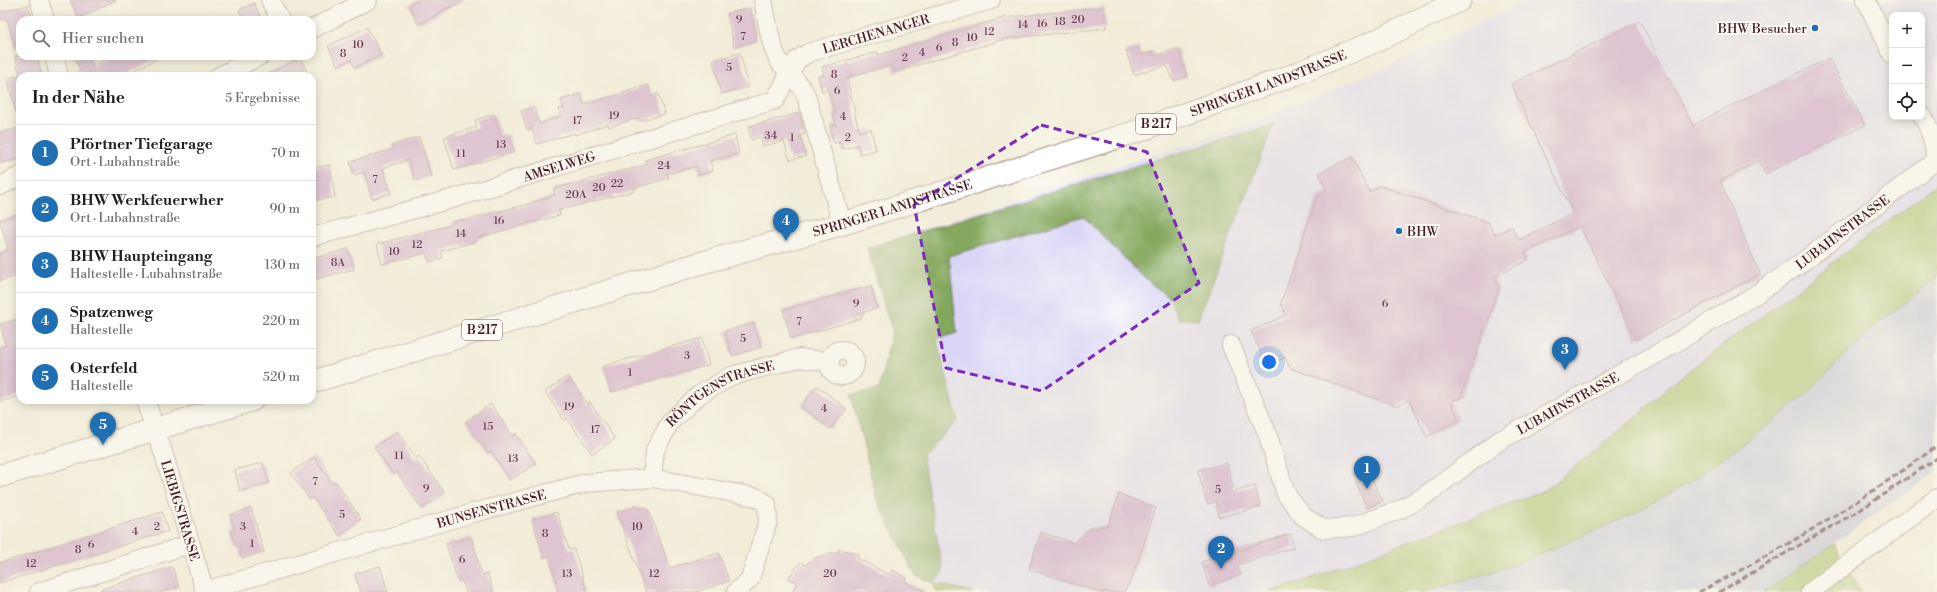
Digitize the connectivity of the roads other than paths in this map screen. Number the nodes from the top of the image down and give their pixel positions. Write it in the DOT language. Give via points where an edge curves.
graph roads {
  1 [pos="39,0"];
  2 [pos="270,0"];
  3 [pos="368,0"];
  4 [pos="763,0"];
  5 [pos="991,0"];
  6 [pos="1460,0"];
  7 [pos="1866,0"];
  8 [pos="44,16"];
  9 [pos="278,16"];
  10 [pos="316,26"];
  11 [pos="1889,48"];
  12 [pos="55,60"];
  13 [pos="252,60"];
  14 [pos="58,72"];
  15 [pos="227,72"];
  16 [pos="789,73"];
  17 [pos="1924,120"];
  18 [pos="16,178"];
  19 [pos="0,186"];
  20 [pos="842,224"];
  21 [pos="316,236"];
  22 [pos="1231,345"];
  23 [pos="830,362"];
  24 [pos="316,381"];
  25 [pos="146,404"];
  26 [pos="239,404"];
  27 [pos="155,429"];
  28 [pos="0,476"];
  29 [pos="652,478"];
  30 [pos="1937,498"];
  31 [pos="190,544"];
  32 [pos="39,592"];
  33 [pos="205,592"];
  34 [pos="736,592"];
  35 [pos="1810,592"];
  1 -- 8 [label="street"];
  2 -- 9 [label="street"];
  3 -- 10 [label="street"];
  4 -- 16 [label="street" via="775,52"];
  5 -- 16 [label="street, LERCHENANGER" via="808,53 797,60"];
  6 -- 20 [label="main road, SPRINGER LANDSTRASSE / B 217" via="1376,41 1289,77 1138,131"];
  7 -- 11 [label="street"];
  12 -- 14 [label="street"];
  13 -- 15 [label="street"];
  16 -- 20 [label="street" via="802,85 806,95"];
  16 -- 21 [label="street, AMSELWEG" via="775,100 455,198"];
  17 -- 22 [label="street, LUBAHNSTRASSE" via="1937,152 1934,162 1797,266 1758,293 1662,351 1499,441 1423,497 1401,509 1353,526 1322,529 1303,516 1286,494 1264,426"];
  18 -- 19 [label="street"];
  20 -- 24 [label="main road, SPRINGER LANDSTRASSE / B 217" via="694,265"];
  23 -- 29 [label="street, RÖNTGENSTRASSE" via="799,358 731,376 698,395 671,421 655,450"];
  25 -- 27 [label="street, LIEBIGSTRASSE"];
  26 -- 27 [label="main road"];
  27 -- 28 [label="main road"];
  27 -- 31 [label="street, LIEBIGSTRASSE"];
  29 -- 33 [label="street, BUNSENSTRASSE" via="586,483 473,513"];
  29 -- 34 [label="street, BUNSENSTRASSE" via="756,497 767,504 768,521 750,579"];
  30 -- 35 [label="street"];
  31 -- 32 [label="street"];
  31 -- 33 [label="street, LIEBIGSTRASSE"];
}
